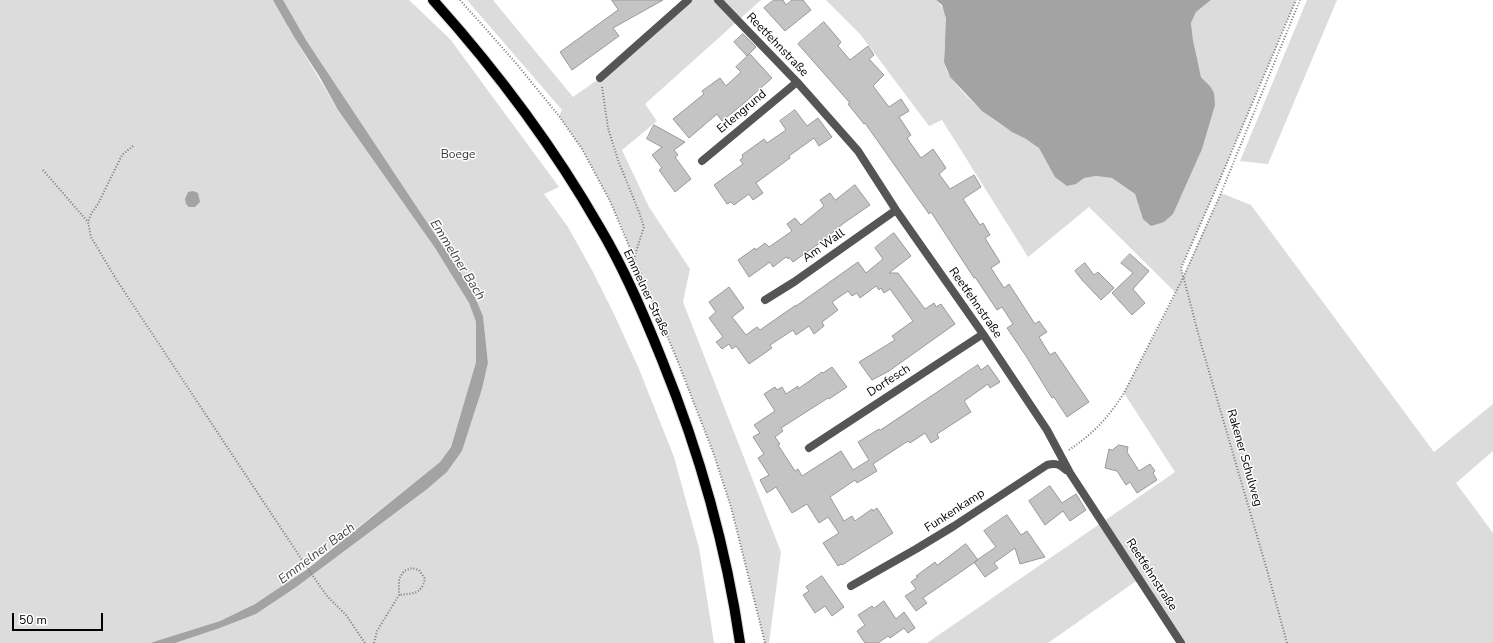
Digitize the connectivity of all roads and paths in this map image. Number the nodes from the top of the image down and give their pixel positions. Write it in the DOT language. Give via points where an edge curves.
graph roads {
  1 [pos="433,0"];
  2 [pos="688,0"];
  3 [pos="718,0"];
  4 [pos="1296,0"];
  5 [pos="1300,0"];
  6 [pos="600,78"];
  7 [pos="797,82"];
  8 [pos="133,146"];
  9 [pos="702,161"];
  10 [pos="43,170"];
  11 [pos="896,210"];
  12 [pos="88,222"];
  13 [pos="634,258"];
  14 [pos="1183,278"];
  15 [pos="765,300"];
  16 [pos="983,334"];
  17 [pos="809,448"];
  18 [pos="1061,456"];
  19 [pos="1070,473"];
  20 [pos="850,586"];
  21 [pos="398,594"];
  22 [pos="365,643"];
  23 [pos="374,643"];
  24 [pos="740,643"];
  25 [pos="1181,643"];
  26 [pos="1287,643"];
  1 -- 24 [label="main road, Emmelner Straße" via="493,70 553,151 601,229 644,314 678,398 702,473 731,584"];
  2 -- 6 [label="street"];
  3 -- 7 [label="street, Reetfehnstraße"];
  4 -- 14 [label="path" via="1181,268"];
  5 -- 14 [label="path" via="1221,193"];
  6 -- 13 [label="path" via="607,123 616,154 644,226"];
  7 -- 9 [label="street, Erlengrund"];
  7 -- 11 [label="street, Reetfehnstraße" via="858,151"];
  8 -- 12 [label="path" via="122,155"];
  10 -- 12 [label="path"];
  11 -- 15 [label="street, Am Wall"];
  11 -- 16 [label="street, Reetfehnstraße"];
  12 -- 22 [label="path" via="91,238 116,279 306,566"];
  14 -- 18 [label="path" via="1114,409 1100,426"];
  14 -- 26 [label="path, Rakener Schulweg"];
  16 -- 17 [label="street, Dorfesch"];
  16 -- 18 [label="street, Reetfehnstraße" via="1047,430"];
  18 -- 19 [label="street, Reetfehnstraße"];
  19 -- 20 [label="street, Funkenkamp" via="1055,463 1047,465 916,550"];
  19 -- 25 [label="street, Reetfehnstraße"];
  21 -- 21 [label="path" via="399,579 404,571 412,568 419,570 425,579 423,588 417,592"];
  21 -- 23 [label="path" via="377,631"];
}
